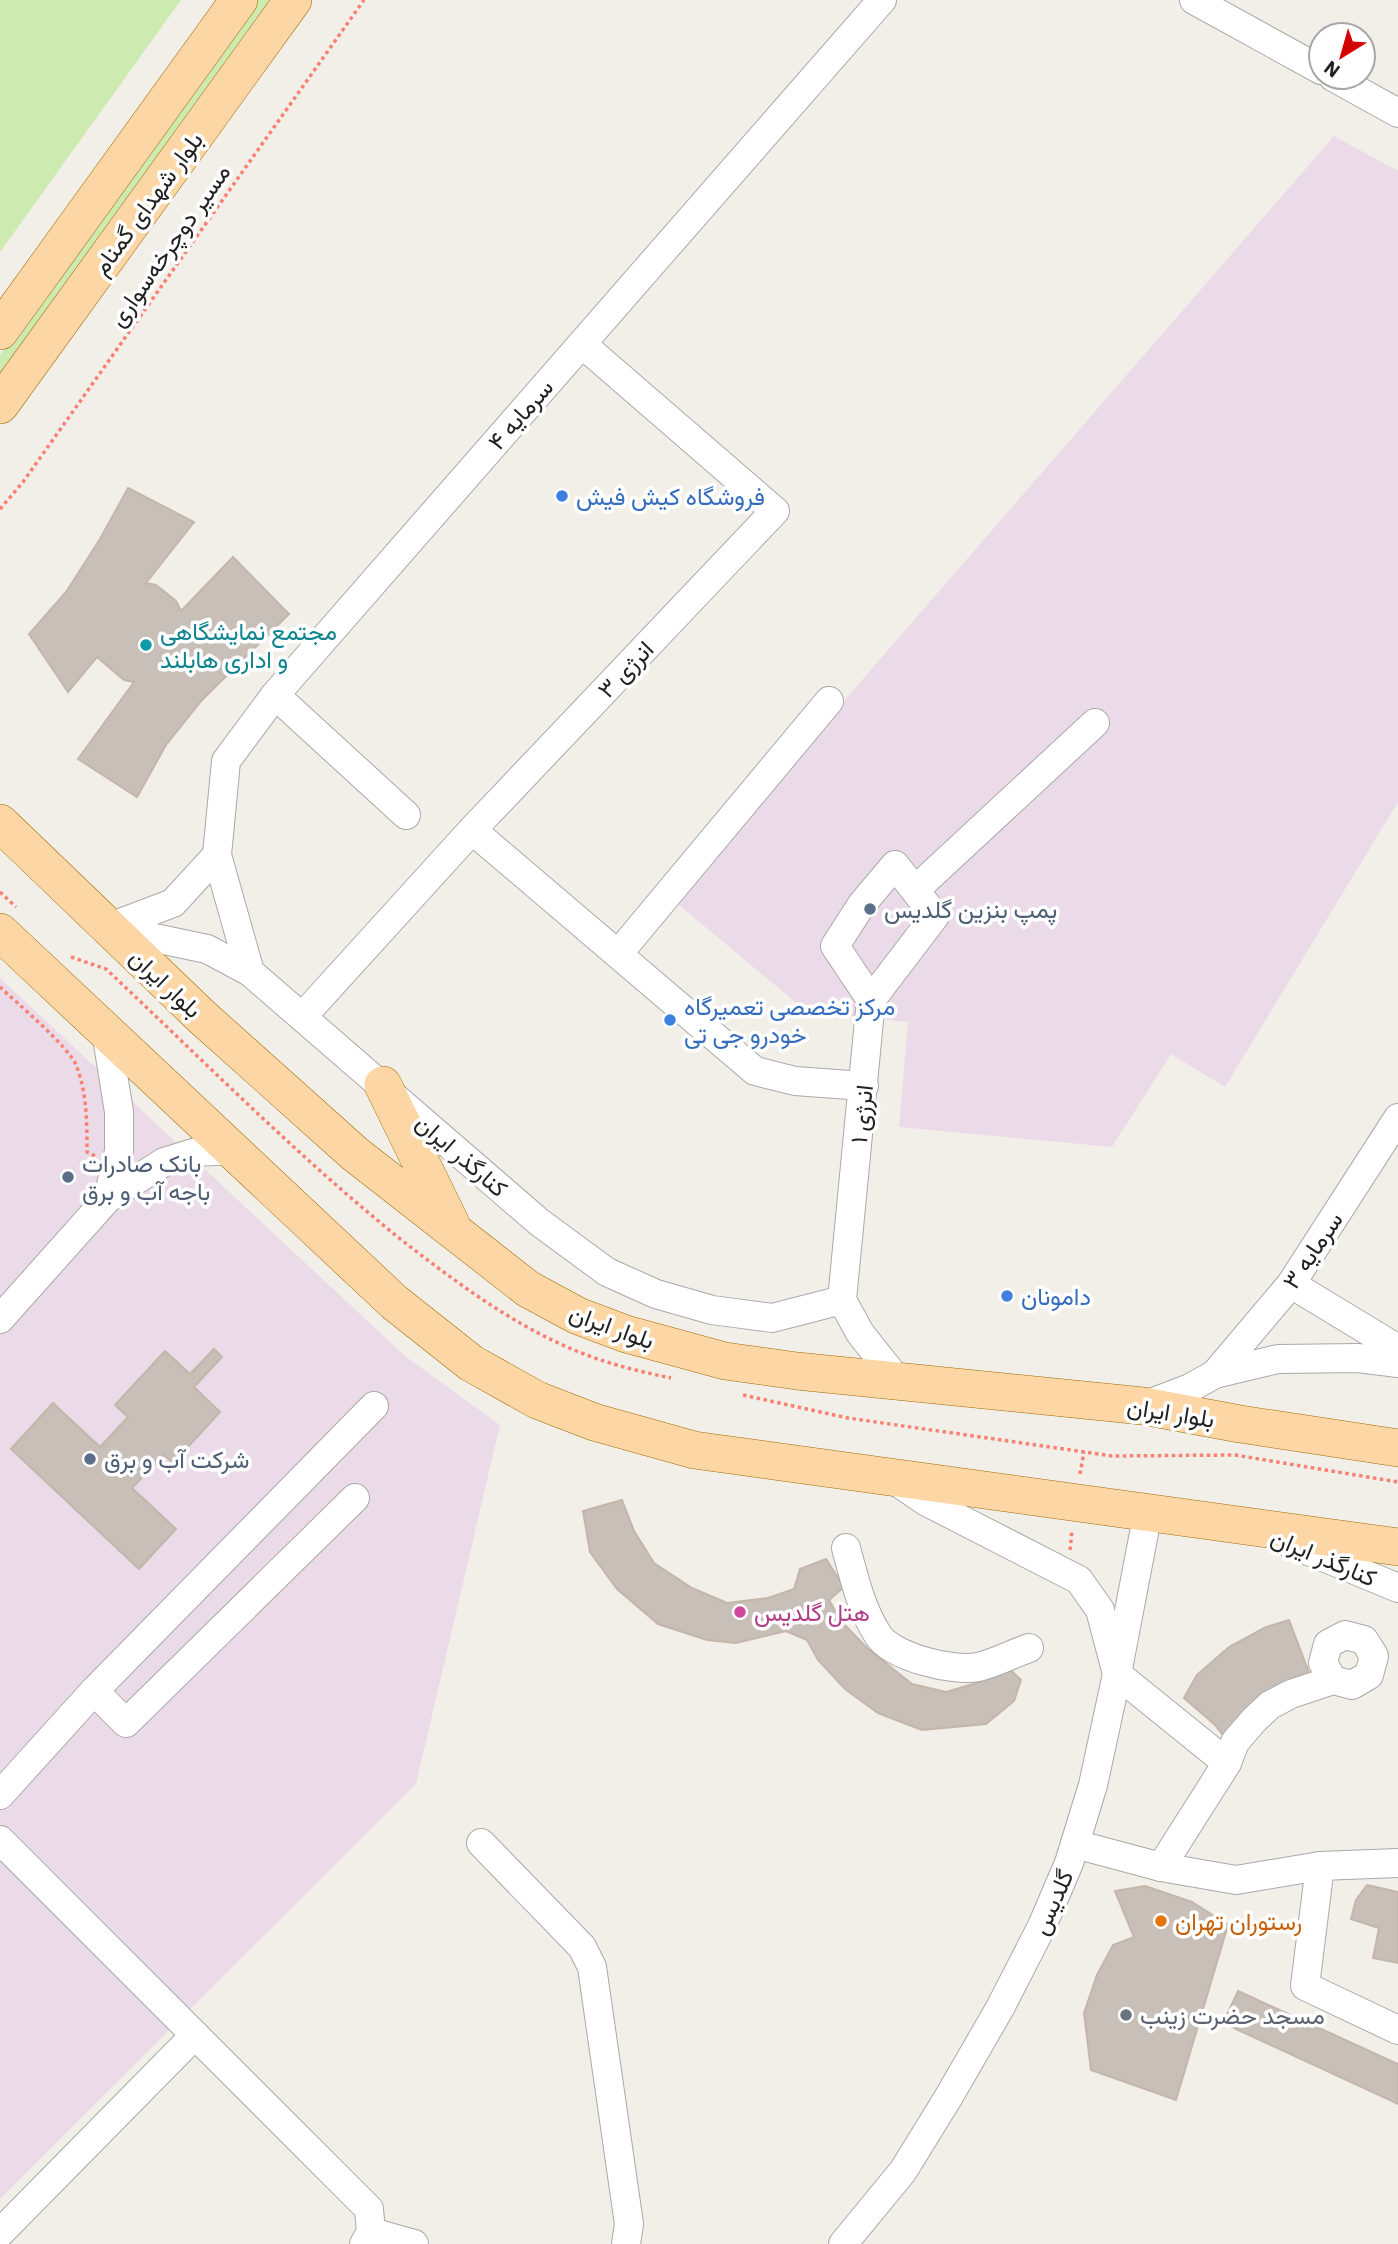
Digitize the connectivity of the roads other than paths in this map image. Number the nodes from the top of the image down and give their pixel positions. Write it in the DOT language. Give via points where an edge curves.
graph roads {
  1 [pos="239,0"];
  2 [pos="293,0"];
  3 [pos="882,0"];
  4 [pos="1194,0"];
  5 [pos="1307,62"];
  6 [pos="1358,91"];
  7 [pos="1398,113"];
  8 [pos="0,331"];
  9 [pos="582,344"];
  10 [pos="0,405"];
  11 [pos="275,695"];
  12 [pos="829,701"];
  13 [pos="1095,723"];
  14 [pos="406,815"];
  15 [pos="0,823"];
  16 [pos="472,830"];
  17 [pos="216,855"];
  18 [pos="915,890"];
  19 [pos="107,928"];
  20 [pos="0,932"];
  21 [pos="618,954"];
  22 [pos="250,972"];
  23 [pos="871,1000"];
  24 [pos="303,1016"];
  25 [pos="106,1031"];
  26 [pos="383,1085"];
  27 [pos="864,1086"];
  28 [pos="1398,1118"];
  29 [pos="234,1150"];
  30 [pos="1389,1154"];
  31 [pos="108,1198"];
  32 [pos="454,1231"];
  33 [pos="1291,1284"];
  34 [pos="842,1300"];
  35 [pos="3,1315"];
  36 [pos="1398,1349"];
  37 [pos="1398,1363"];
  38 [pos="1215,1374"];
  39 [pos="898,1381"];
  40 [pos="374,1406"];
  41 [pos="1143,1406"];
  42 [pos="1398,1448"];
  43 [pos="888,1476"];
  44 [pos="355,1498"];
  45 [pos="1148,1512"];
  46 [pos="1251,1527"];
  47 [pos="1398,1547"];
  48 [pos="846,1548"];
  49 [pos="1079,1580"];
  50 [pos="1134,1586"];
  51 [pos="1398,1588"];
  52 [pos="161,1624"];
  53 [pos="1029,1648"];
  54 [pos="193,1655"];
  55 [pos="1117,1674"];
  56 [pos="1333,1680"];
  57 [pos="94,1691"];
  58 [pos="1227,1763"];
  59 [pos="0,1795"];
  60 [pos="0,1840"];
  61 [pos="481,1843"];
  62 [pos="1075,1844"];
  63 [pos="1398,1863"];
  64 [pos="1320,1866"];
  65 [pos="1161,1867"];
  66 [pos="1398,2031"];
  67 [pos="195,2035"];
  68 [pos="11,2233"];
  69 [pos="368,2238"];
  70 [pos="414,2244"];
  71 [pos="626,2244"];
  72 [pos="842,2244"];
  1 -- 8 [label="main road, بلوار شهدای گمنام"];
  2 -- 10 [label="main road, بلوار شهدای گمنام"];
  3 -- 9 [label="street, سرمایه ۴"];
  4 -- 5 [label="street"];
  6 -- 7 [label="street"];
  9 -- 11 [label="street, سرمایه ۴"];
  9 -- 16 [label="street, انرژی ۳" via="775,511"];
  11 -- 14 [label="street"];
  11 -- 17 [label="street, سرمایه ۴" via="226,761"];
  12 -- 21 [label="street"];
  13 -- 18 [label="street"];
  15 -- 19 [label="main road, بلوار ایران"];
  16 -- 21 [label="street"];
  16 -- 24 [label="street, انرژی ۳"];
  17 -- 19 [label="street" via="173,903"];
  17 -- 22 [label="street"];
  18 -- 23 [label="street" via="935,916"];
  18 -- 23 [label="street" via="895,864 835,946"];
  19 -- 22 [label="street, کنارگذر ایران" via="207,949"];
  19 -- 32 [label="main road, بلوار ایران" via="355,1154"];
  20 -- 25 [label="main road"];
  21 -- 27 [label="street" via="755,1070 795,1081"];
  22 -- 24 [label="street, کنارگذر ایران"];
  23 -- 27 [label="street, انرژی ۱"];
  24 -- 26 [label="street, کنارگذر ایران"];
  25 -- 29 [label="main road"];
  25 -- 31 [label="street" via="119,1151"];
  26 -- 32 [label="main road"];
  26 -- 34 [label="street, کنارگذر ایران" via="539,1222 607,1272 712,1310 772,1318"];
  27 -- 34 [label="street, انرژی ۱"];
  28 -- 30 [label="street, سرمایه ۳"];
  29 -- 31 [label="street" via="196,1152 164,1162"];
  29 -- 43 [label="main road" via="394,1302 471,1363 537,1400 594,1422 694,1450"];
  30 -- 33 [label="street, سرمایه ۳"];
  31 -- 35 [label="street"];
  32 -- 39 [label="main road, بلوار ایران" via="528,1289 625,1334 724,1361"];
  33 -- 36 [label="street"];
  33 -- 38 [label="street, سرمایه ۳"];
  34 -- 39 [label="street" via="860,1333"];
  37 -- 38 [label="street" via="1358,1358 1278,1359"];
  38 -- 41 [label="street"];
  39 -- 41 [label="main road, بلوار ایران"];
  40 -- 52 [label="street"];
  41 -- 42 [label="main road, بلوار ایران"];
  43 -- 45 [label="main road"];
  43 -- 49 [label="street" via="925,1501"];
  44 -- 54 [label="street"];
  45 -- 46 [label="main road"];
  45 -- 50 [label="street, گلدیس"];
  46 -- 47 [label="main road"];
  46 -- 51 [label="street, کنارگذر ایران"];
  48 -- 53 [label="street" via="860,1597 879,1637 902,1654 937,1665 976,1667"];
  49 -- 50 [label="street" via="1112,1588"];
  49 -- 55 [label="street" via="1100,1610"];
  50 -- 55 [label="street, گلدیس"];
  52 -- 54 [label="street"];
  52 -- 57 [label="street"];
  54 -- 57 [label="street" via="126,1723"];
  55 -- 58 [label="street"];
  55 -- 62 [label="street, گلدیس"];
  56 -- 58 [label="street" via="1270,1705 1235,1742"];
  57 -- 59 [label="street"];
  58 -- 65 [label="street"];
  60 -- 67 [label="street"];
  61 -- 71 [label="street" via="582,1947 592,1967 629,2224"];
  62 -- 65 [label="street"];
  62 -- 72 [label="street, گلدیس" via="1042,1926 948,2098 903,2171"];
  63 -- 64 [label="street"];
  64 -- 65 [label="street" via="1236,1880"];
  64 -- 66 [label="street" via="1305,1986"];
  67 -- 68 [label="street"];
  67 -- 69 [label="street" via="369,2209"];
  69 -- 70 [label="street"];
}
